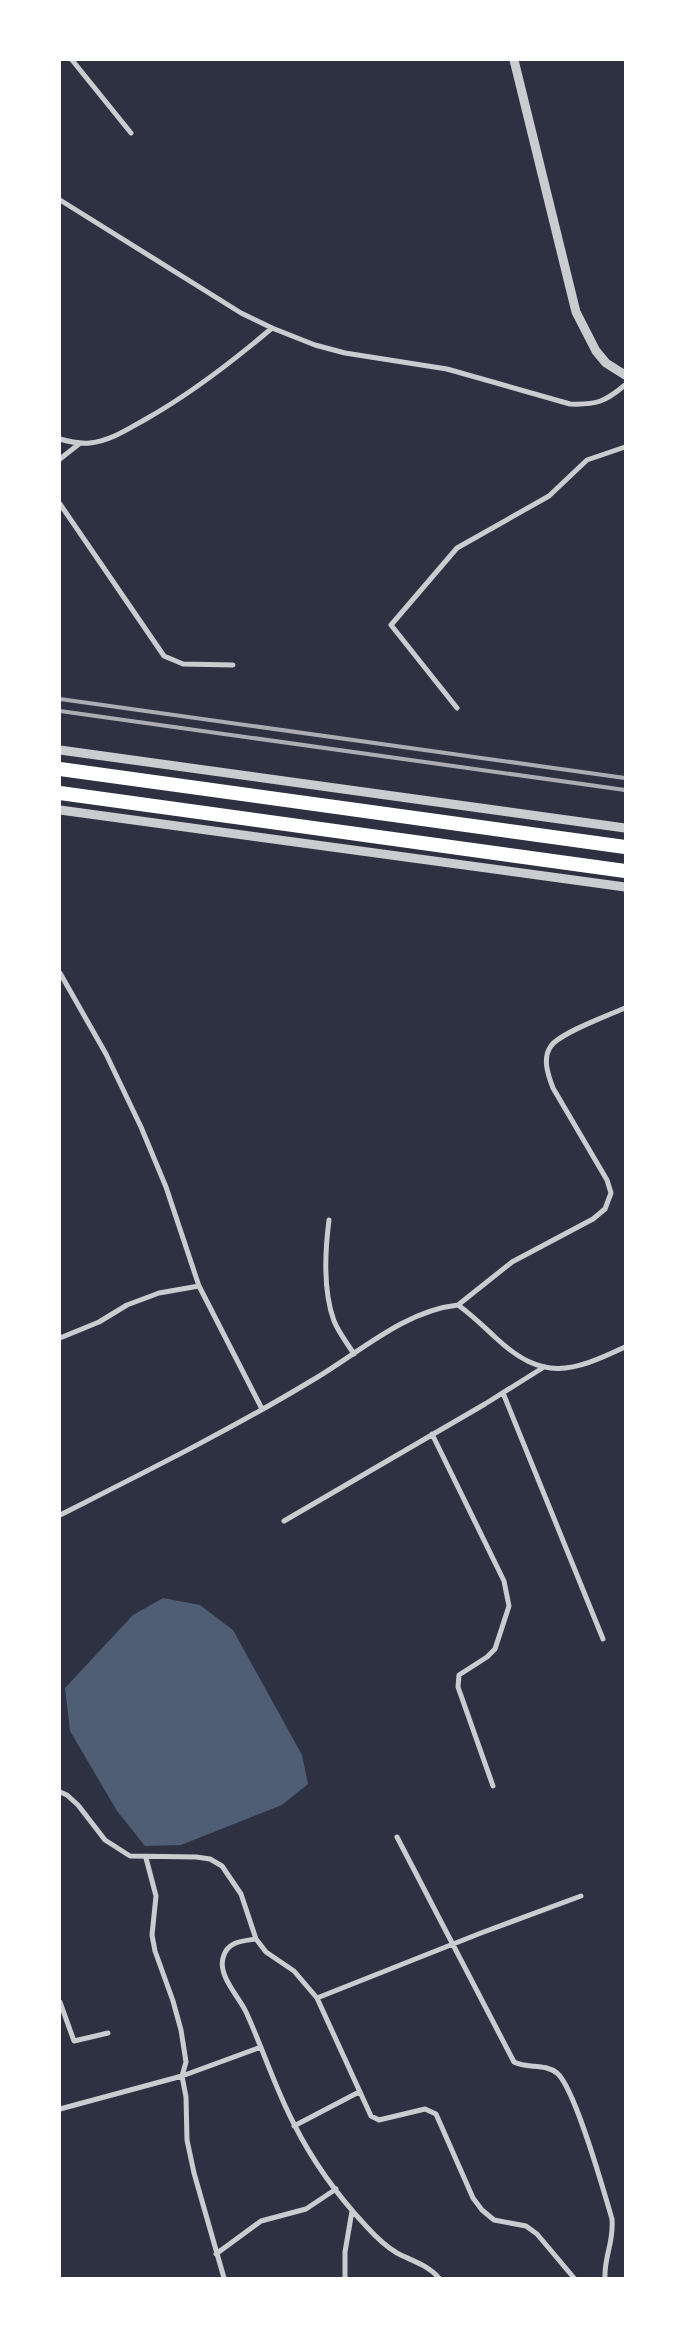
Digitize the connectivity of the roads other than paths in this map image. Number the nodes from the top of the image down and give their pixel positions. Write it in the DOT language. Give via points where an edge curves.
graph roads {
  1 [pos="72,60"];
  2 [pos="514,60"];
  3 [pos="131,133"];
  4 [pos="60,200"];
  5 [pos="272,328"];
  6 [pos="625,375"];
  7 [pos="625,385"];
  8 [pos="60,439"];
  9 [pos="79,444"];
  10 [pos="625,447"];
  11 [pos="60,459"];
  12 [pos="60,504"];
  13 [pos="233,665"];
  14 [pos="457,708"];
  15 [pos="60,750"];
  16 [pos="60,768"];
  17 [pos="60,793"];
  18 [pos="60,810"];
  19 [pos="625,828"];
  20 [pos="625,847"];
  21 [pos="625,871"];
  22 [pos="625,887"];
  23 [pos="60,973"];
  24 [pos="625,1008"];
  25 [pos="329,1220"];
  26 [pos="200,1286"];
  27 [pos="458,1305"];
  28 [pos="60,1338"];
  29 [pos="625,1347"];
  30 [pos="354,1354"];
  31 [pos="544,1367"];
  32 [pos="503,1393"];
  33 [pos="262,1409"];
  34 [pos="432,1434"];
  35 [pos="60,1515"];
  36 [pos="284,1521"];
  37 [pos="603,1639"];
  38 [pos="493,1786"];
  39 [pos="60,1792"];
  40 [pos="397,1837"];
  41 [pos="146,1858"];
  42 [pos="582,1896"];
  43 [pos="256,1939"];
  44 [pos="452,1944"];
  45 [pos="317,1998"];
  46 [pos="60,2002"];
  47 [pos="108,2033"];
  48 [pos="261,2047"];
  49 [pos="182,2076"];
  50 [pos="359,2092"];
  51 [pos="60,2110"];
  52 [pos="294,2126"];
  53 [pos="336,2189"];
  54 [pos="352,2211"];
  55 [pos="216,2254"];
  56 [pos="224,2278"];
  57 [pos="345,2278"];
  58 [pos="439,2278"];
  59 [pos="574,2278"];
  60 [pos="605,2278"];
  1 -- 3 [label="street"];
  2 -- 6 [label="street" via="576,312 596,351 606,363"];
  4 -- 5 [label="street" via="241,313"];
  5 -- 7 [label="street" via="345,353 447,369 570,404 590,405 608,400"];
  5 -- 9 [label="street" via="221,372 157,413 109,438"];
  8 -- 9 [label="street"];
  9 -- 11 [label="street"];
  10 -- 14 [label="street" via="587,460 548,496 457,548 391,625"];
  12 -- 13 [label="street" via="164,656 183,664"];
  15 -- 19 [label="street"];
  16 -- 20 [label="highway"];
  17 -- 21 [label="highway"];
  18 -- 22 [label="street"];
  23 -- 26 [label="street" via="106,1054 141,1127 166,1187"];
  24 -- 27 [label="street" via="561,1038 551,1046 547,1059 547,1072 553,1088 607,1180 611,1192 605,1209 512,1262"];
  25 -- 30 [label="street" via="326,1259 331,1308 340,1333"];
  26 -- 28 [label="street" via="159,1293"];
  26 -- 33 [label="street"];
  27 -- 30 [label="street" via="406,1321"];
  27 -- 31 [label="street" via="476,1317 512,1352 529,1363"];
  29 -- 31 [label="street" via="569,1369"];
  30 -- 33 [label="street"];
  31 -- 32 [label="street"];
  32 -- 34 [label="street"];
  32 -- 37 [label="street"];
  33 -- 35 [label="street"];
  34 -- 36 [label="street"];
  34 -- 38 [label="street" via="508,1594 509,1606 495,1649 460,1675 458,1687"];
  39 -- 41 [label="street" via="78,1805 116,1849 130,1856"];
  40 -- 44 [label="street"];
  41 -- 43 [label="street" via="196,1857 210,1859 222,1866 241,1894"];
  41 -- 49 [label="street" via="156,1896 152,1935 181,2030 186,2062"];
  42 -- 44 [label="street"];
  43 -- 45 [label="street" via="266,1952 294,1971"];
  43 -- 48 [label="street" via="237,1941 222,1958 224,1972"];
  44 -- 45 [label="street"];
  44 -- 60 [label="street" via="514,2062 556,2072 570,2092 612,2219 613,2237 604,2264"];
  45 -- 50 [label="street"];
  46 -- 47 [label="street" via="74,2041"];
  48 -- 49 [label="street"];
  48 -- 52 [label="street"];
  49 -- 51 [label="street"];
  49 -- 55 [label="street" via="187,2140"];
  50 -- 52 [label="street"];
  50 -- 59 [label="street" via="371,2116 379,2120 425,2109 436,2114 473,2198 482,2210 494,2220 526,2226 537,2234"];
  52 -- 53 [label="street"];
  53 -- 54 [label="street"];
  53 -- 55 [label="street" via="306,2208 261,2221"];
  54 -- 57 [label="street" via="345,2252"];
  54 -- 58 [label="street" via="385,2245 434,2272"];
  55 -- 56 [label="street"];
}
